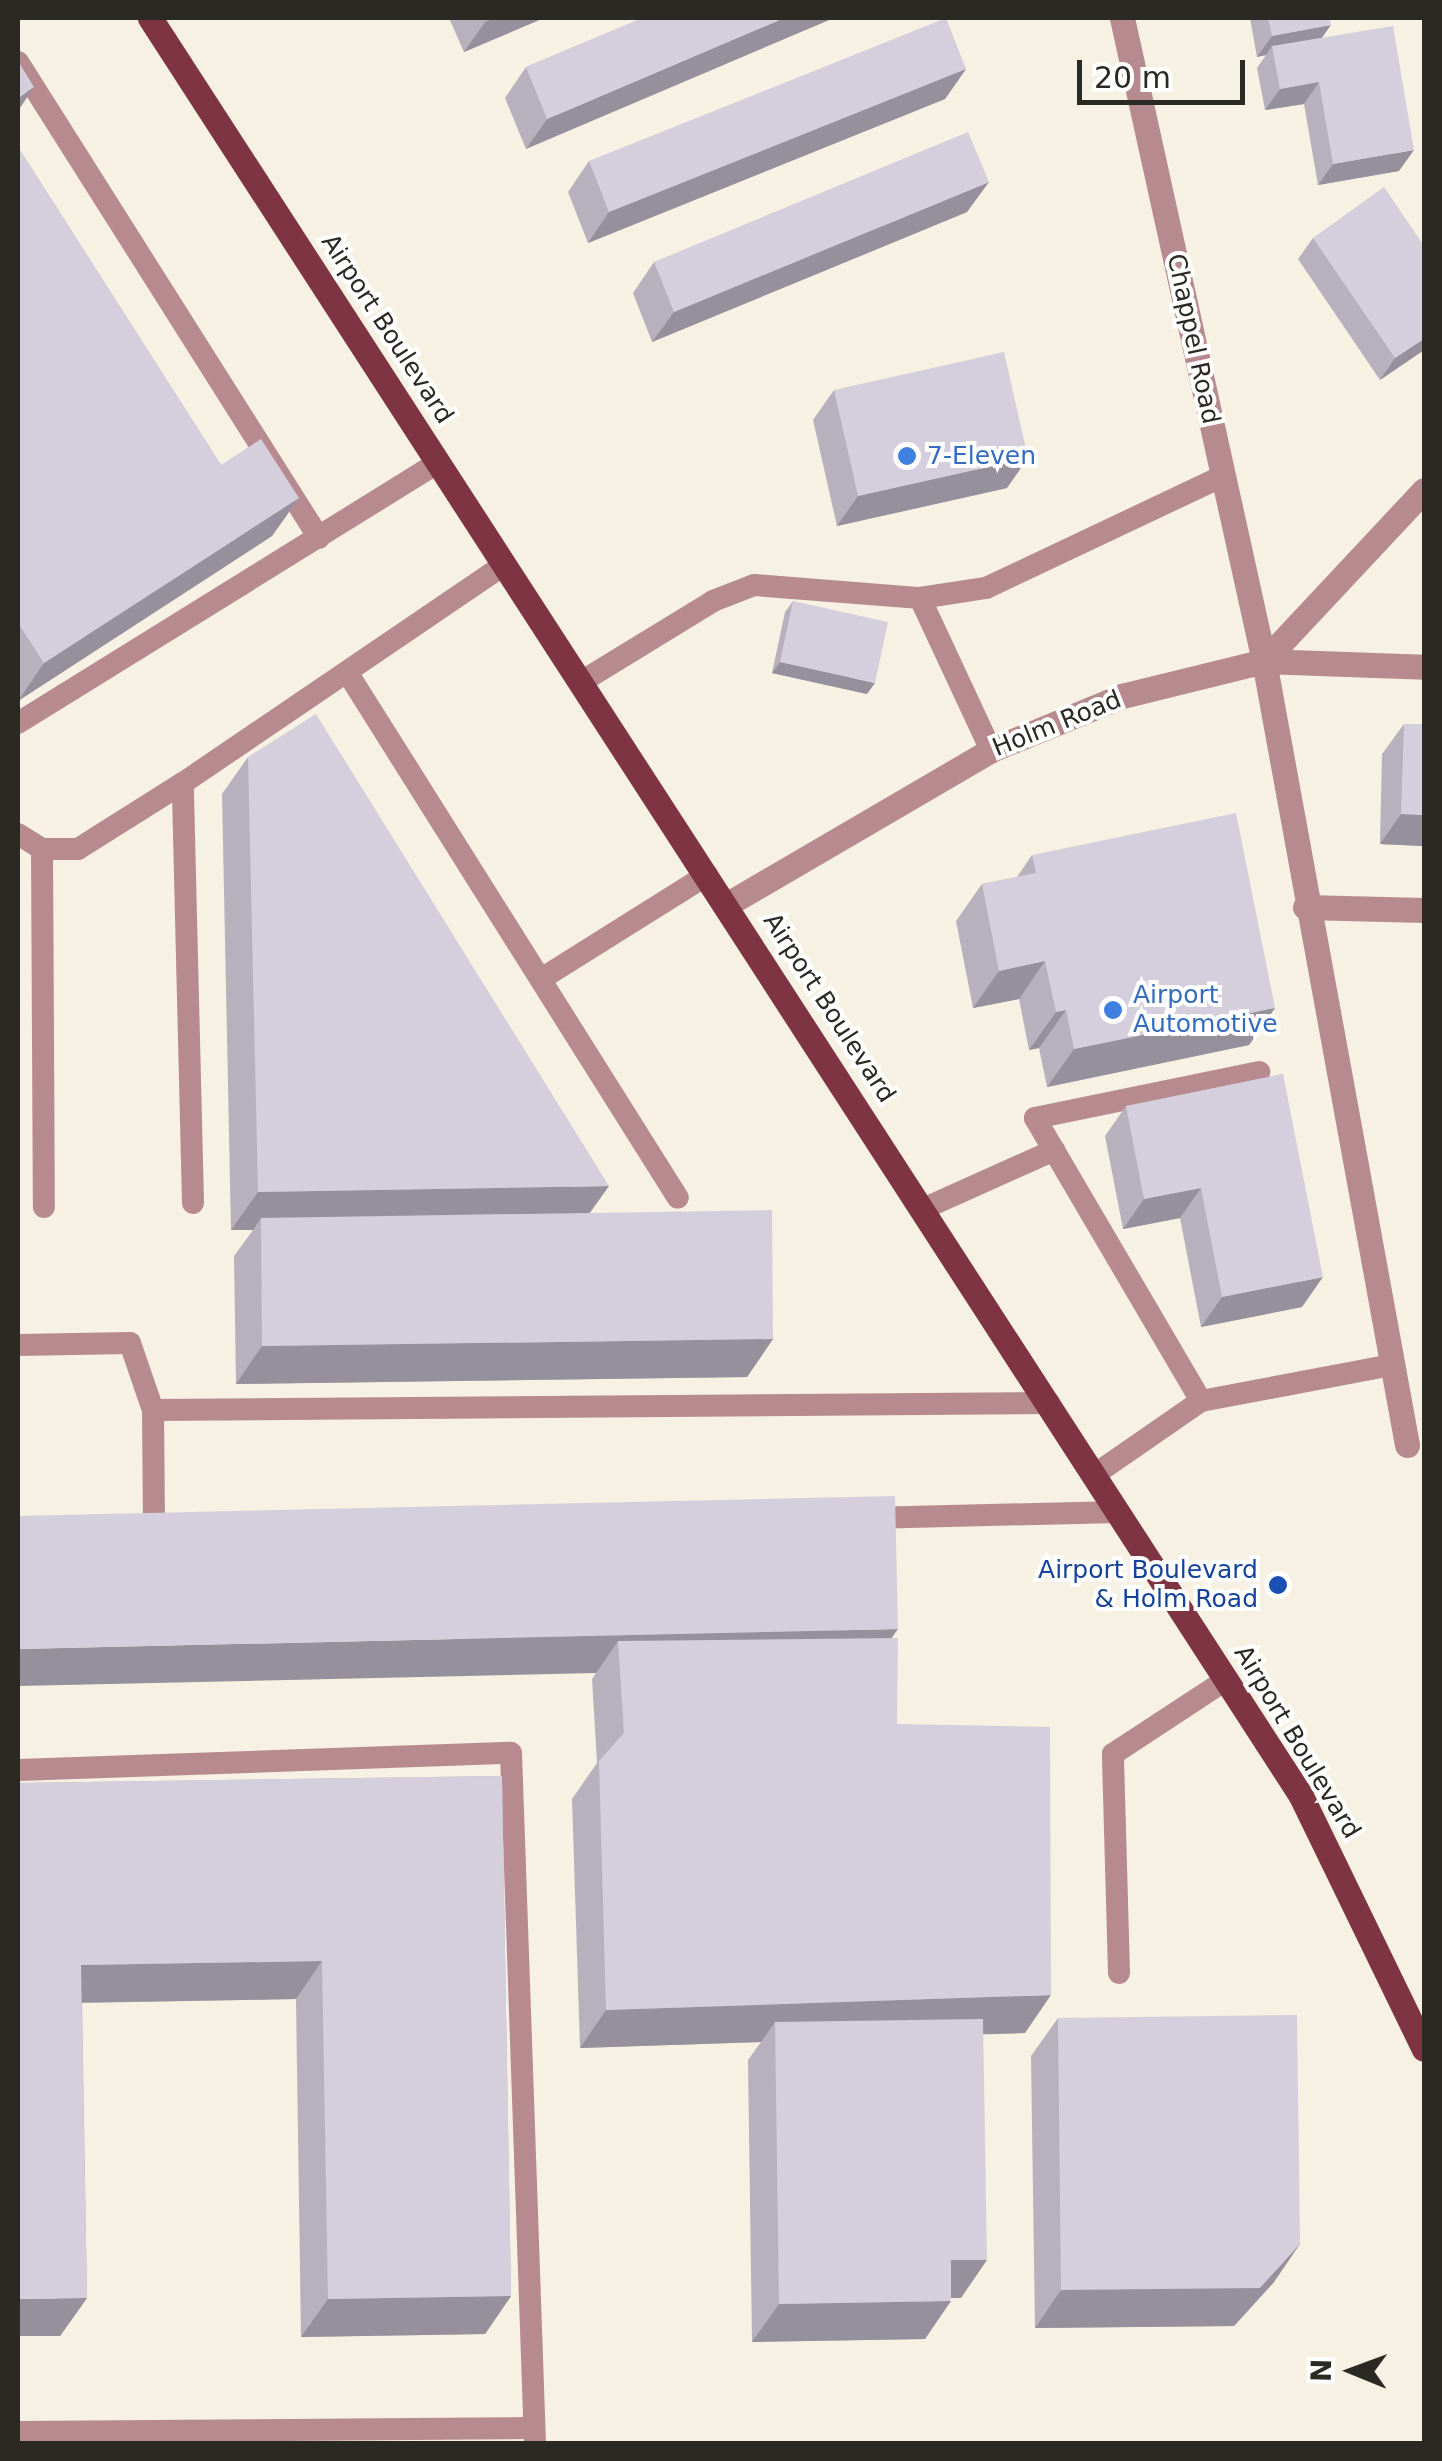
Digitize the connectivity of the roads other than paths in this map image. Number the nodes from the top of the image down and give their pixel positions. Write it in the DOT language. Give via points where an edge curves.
graph roads {
  1 [pos="150,18"];
  2 [pos="1122,18"];
  3 [pos="18,62"];
  4 [pos="438,464"];
  5 [pos="1223,476"];
  6 [pos="1424,490"];
  7 [pos="319,538"];
  8 [pos="504,565"];
  9 [pos="920,598"];
  10 [pos="1264,661"];
  11 [pos="1424,667"];
  12 [pos="347,672"];
  13 [pos="581,682"];
  14 [pos="18,722"];
  15 [pos="990,750"];
  16 [pos="183,783"];
  17 [pos="18,834"];
  18 [pos="42,849"];
  19 [pos="707,875"];
  20 [pos="726,905"];
  21 [pos="1305,907"];
  22 [pos="1424,910"];
  23 [pos="541,979"];
  24 [pos="1260,1072"];
  25 [pos="1054,1150"];
  26 [pos="678,1198"];
  27 [pos="192,1202"];
  28 [pos="44,1208"];
  29 [pos="923,1209"];
  30 [pos="18,1344"];
  31 [pos="1392,1366"];
  32 [pos="1201,1401"];
  33 [pos="1049,1404"];
  34 [pos="153,1410"];
  35 [pos="1406,1445"];
  36 [pos="1094,1475"];
  37 [pos="1118,1512"];
  38 [pos="844,1519"];
  39 [pos="182,1531"];
  40 [pos="1226,1679"];
  41 [pos="18,1770"];
  42 [pos="1119,1973"];
  43 [pos="1424,2049"];
  44 [pos="18,2432"];
  45 [pos="534,2436"];
  1 -- 4 [label="main road, Airport Boulevard"];
  2 -- 5 [label="street, Chappel Road"];
  3 -- 7 [label="lane"];
  4 -- 7 [label="lane"];
  4 -- 8 [label="main road, Airport Boulevard"];
  5 -- 9 [label="lane" via="986,588"];
  5 -- 10 [label="street, Chappel Road"];
  6 -- 10 [label="street"];
  7 -- 14 [label="lane"];
  8 -- 12 [label="lane"];
  8 -- 13 [label="main road, Airport Boulevard"];
  9 -- 13 [label="lane" via="754,586 713,601"];
  9 -- 15 [label="lane"];
  10 -- 11 [label="street, Holm Road"];
  10 -- 15 [label="street, Holm Road" via="1122,696"];
  10 -- 21 [label="street, Chappel Road"];
  12 -- 16 [label="lane"];
  12 -- 23 [label="lane"];
  13 -- 19 [label="main road, Airport Boulevard"];
  15 -- 20 [label="street, Holm Road"];
  16 -- 18 [label="lane" via="78,848"];
  16 -- 27 [label="lane"];
  17 -- 18 [label="lane"];
  18 -- 28 [label="lane"];
  19 -- 20 [label="main road, Airport Boulevard"];
  19 -- 23 [label="lane"];
  20 -- 29 [label="main road, Airport Boulevard"];
  21 -- 22 [label="street"];
  21 -- 31 [label="street, Chappel Road"];
  23 -- 26 [label="lane"];
  24 -- 25 [label="lane" via="1035,1118"];
  25 -- 29 [label="lane"];
  25 -- 32 [label="lane"];
  29 -- 33 [label="main road, Airport Boulevard"];
  30 -- 34 [label="lane" via="130,1343"];
  31 -- 32 [label="lane"];
  31 -- 35 [label="street, Chappel Road"];
  32 -- 36 [label="lane"];
  33 -- 34 [label="lane"];
  33 -- 36 [label="main road, Airport Boulevard"];
  34 -- 39 [label="lane" via="145,1522"];
  36 -- 37 [label="main road, Airport Boulevard"];
  37 -- 38 [label="lane"];
  37 -- 40 [label="main road, Airport Boulevard"];
  40 -- 42 [label="lane" via="1113,1754"];
  40 -- 43 [label="main road, Airport Boulevard" via="1301,1796"];
  41 -- 45 [label="lane" via="510,1753"];
  44 -- 45 [label="lane"];
}
